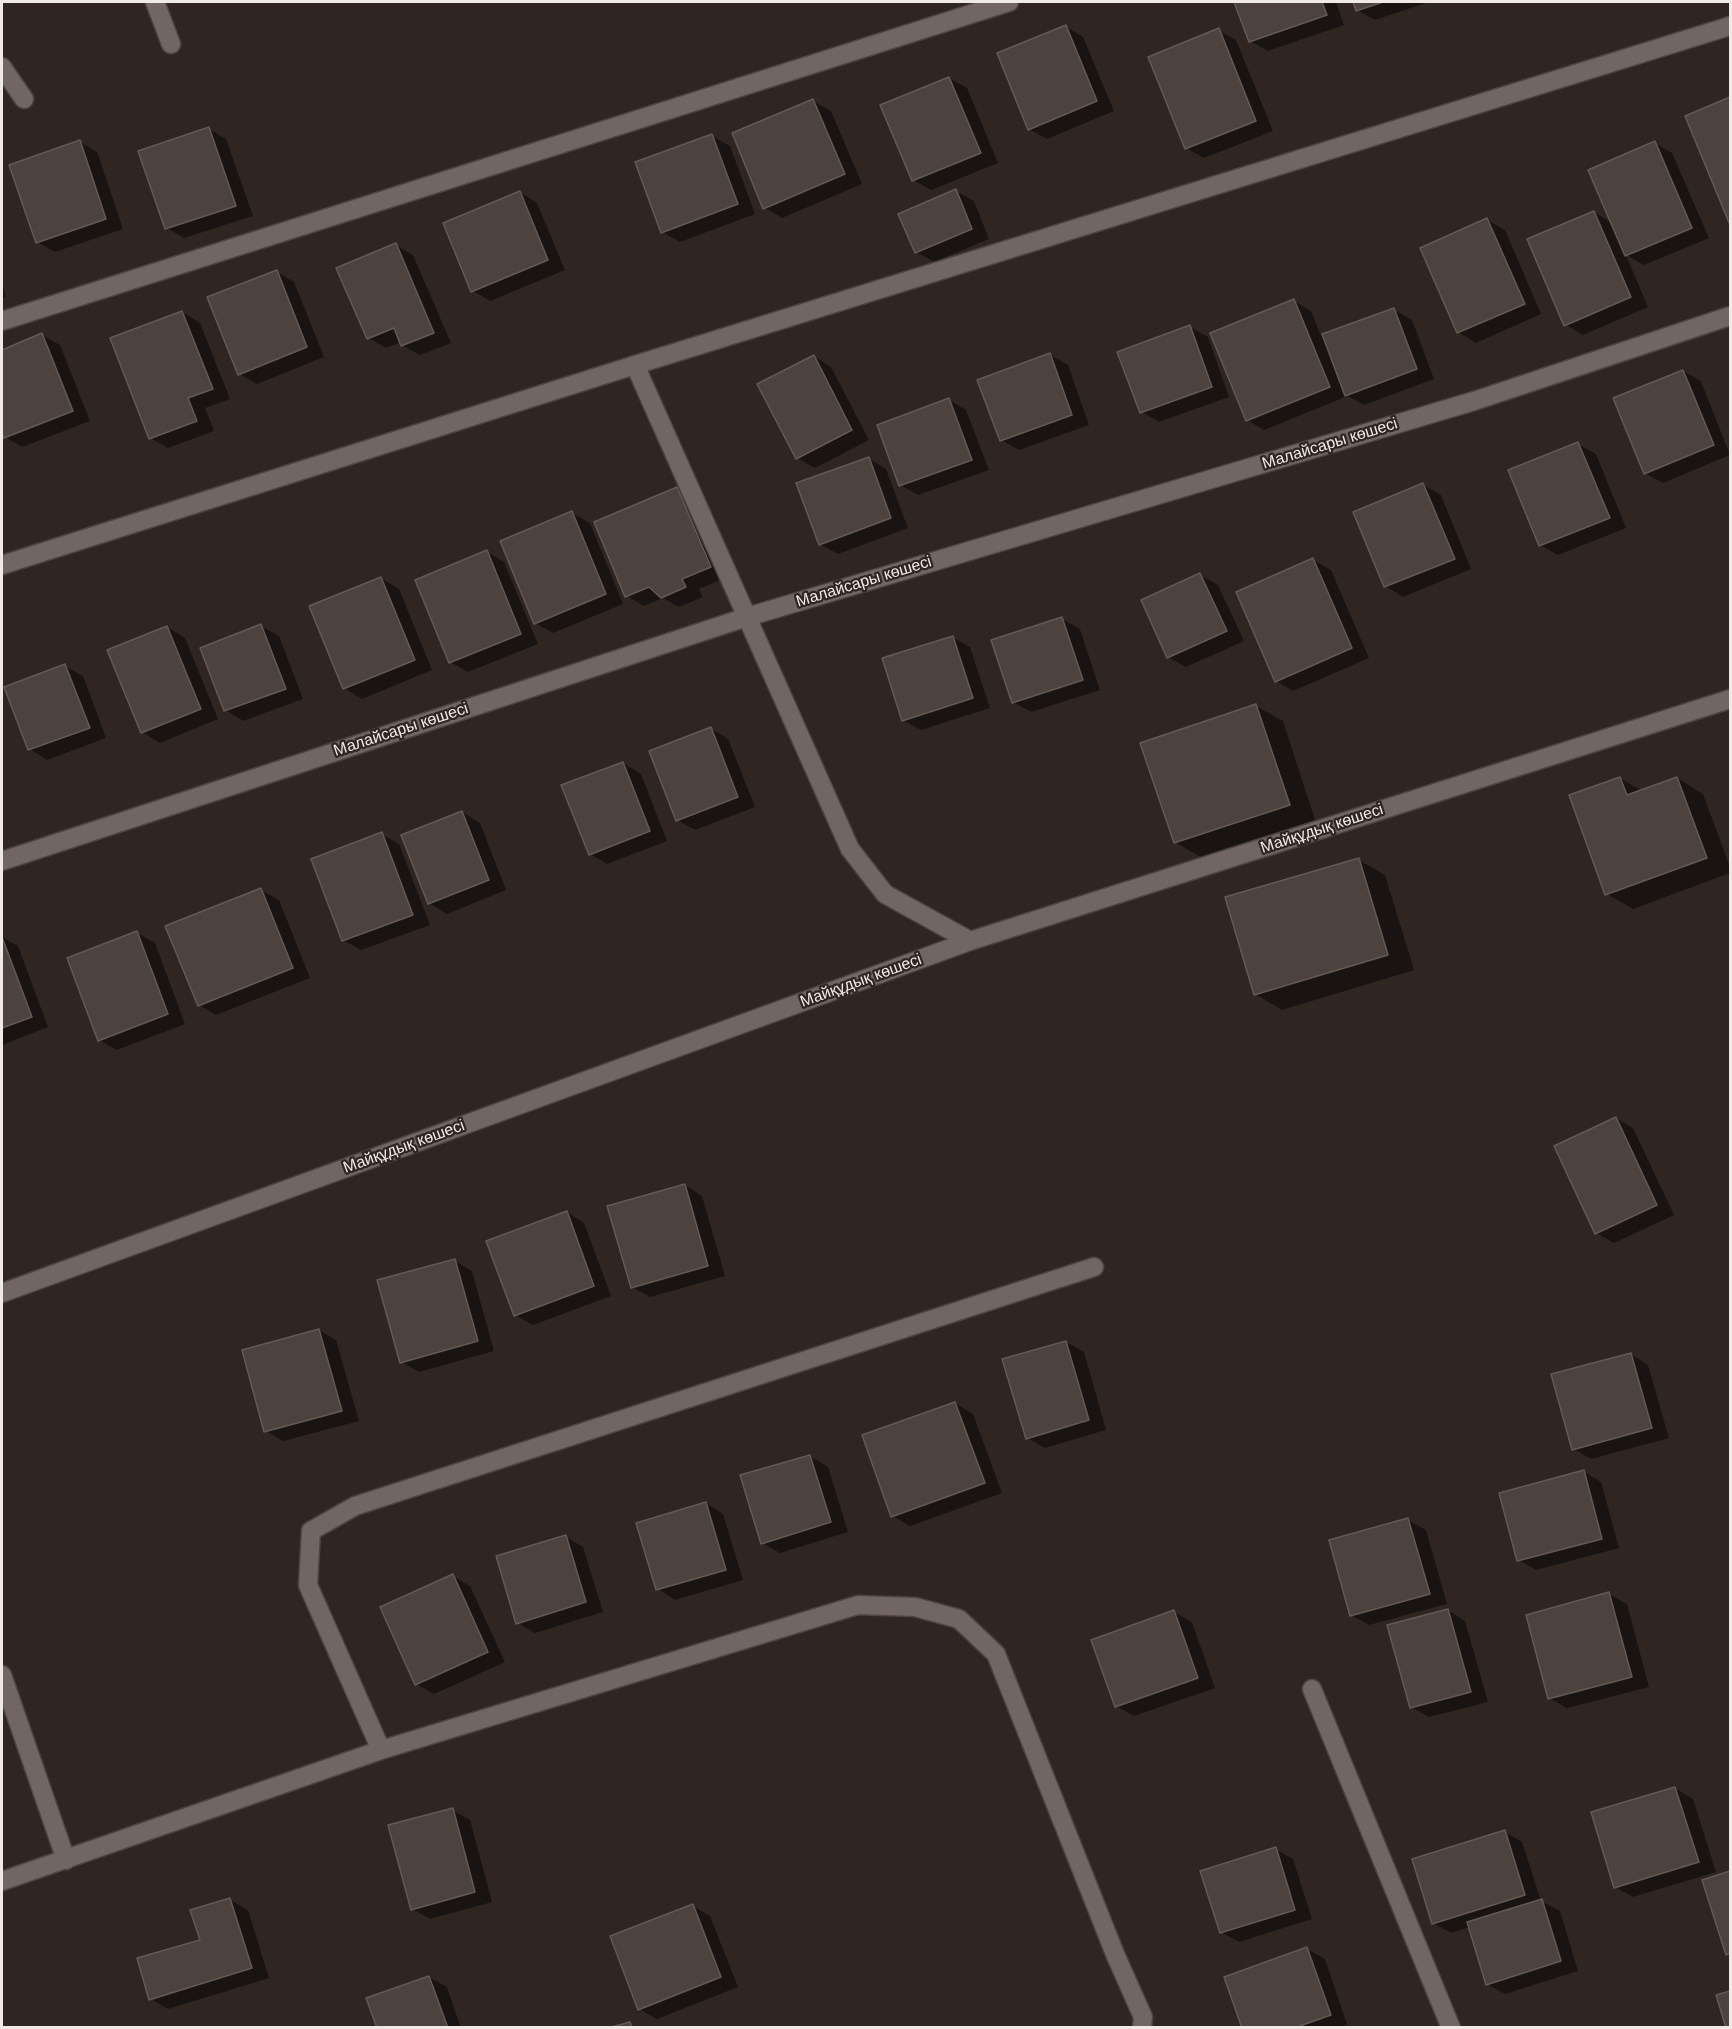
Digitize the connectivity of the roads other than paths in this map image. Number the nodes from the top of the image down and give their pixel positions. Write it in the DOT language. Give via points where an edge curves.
graph roads {
  1 [pos="155,2"];
  2 [pos="1009,2"];
  3 [pos="1731,26"];
  4 [pos="171,44"];
  5 [pos="2,67"];
  6 [pos="24,99"];
  7 [pos="1731,316"];
  8 [pos="2,321"];
  9 [pos="635,365"];
  10 [pos="2,565"];
  11 [pos="747,617"];
  12 [pos="1731,699"];
  13 [pos="2,861"];
  14 [pos="970,941"];
  15 [pos="1094,1267"];
  16 [pos="2,1293"];
  17 [pos="2,1675"];
  18 [pos="1312,1689"];
  19 [pos="381,1750"];
  20 [pos="66,1860"];
  21 [pos="2,1881"];
  22 [pos="1142,2028"];
  23 [pos="1451,2028"];
  1 -- 4 [label="street"];
  2 -- 8 [label="street"];
  3 -- 9 [label="street"];
  5 -- 6 [label="street"];
  7 -- 11 [label="street, Малайсары көшесі" via="1474,402"];
  9 -- 10 [label="street"];
  9 -- 11 [label="street"];
  11 -- 13 [label="street, Малайсары көшесі"];
  11 -- 14 [label="street" via="850,849 885,894"];
  12 -- 14 [label="street, Майқұдық көшесі"];
  14 -- 16 [label="street, Майқұдық көшесі"];
  15 -- 19 [label="street" via="355,1506 311,1532 308,1585"];
  17 -- 20 [label="street"];
  18 -- 23 [label="street"];
  19 -- 20 [label="street"];
  19 -- 22 [label="street" via="858,1605 915,1607 959,1619 996,1654 1143,2017"];
  20 -- 21 [label="street"];
}
